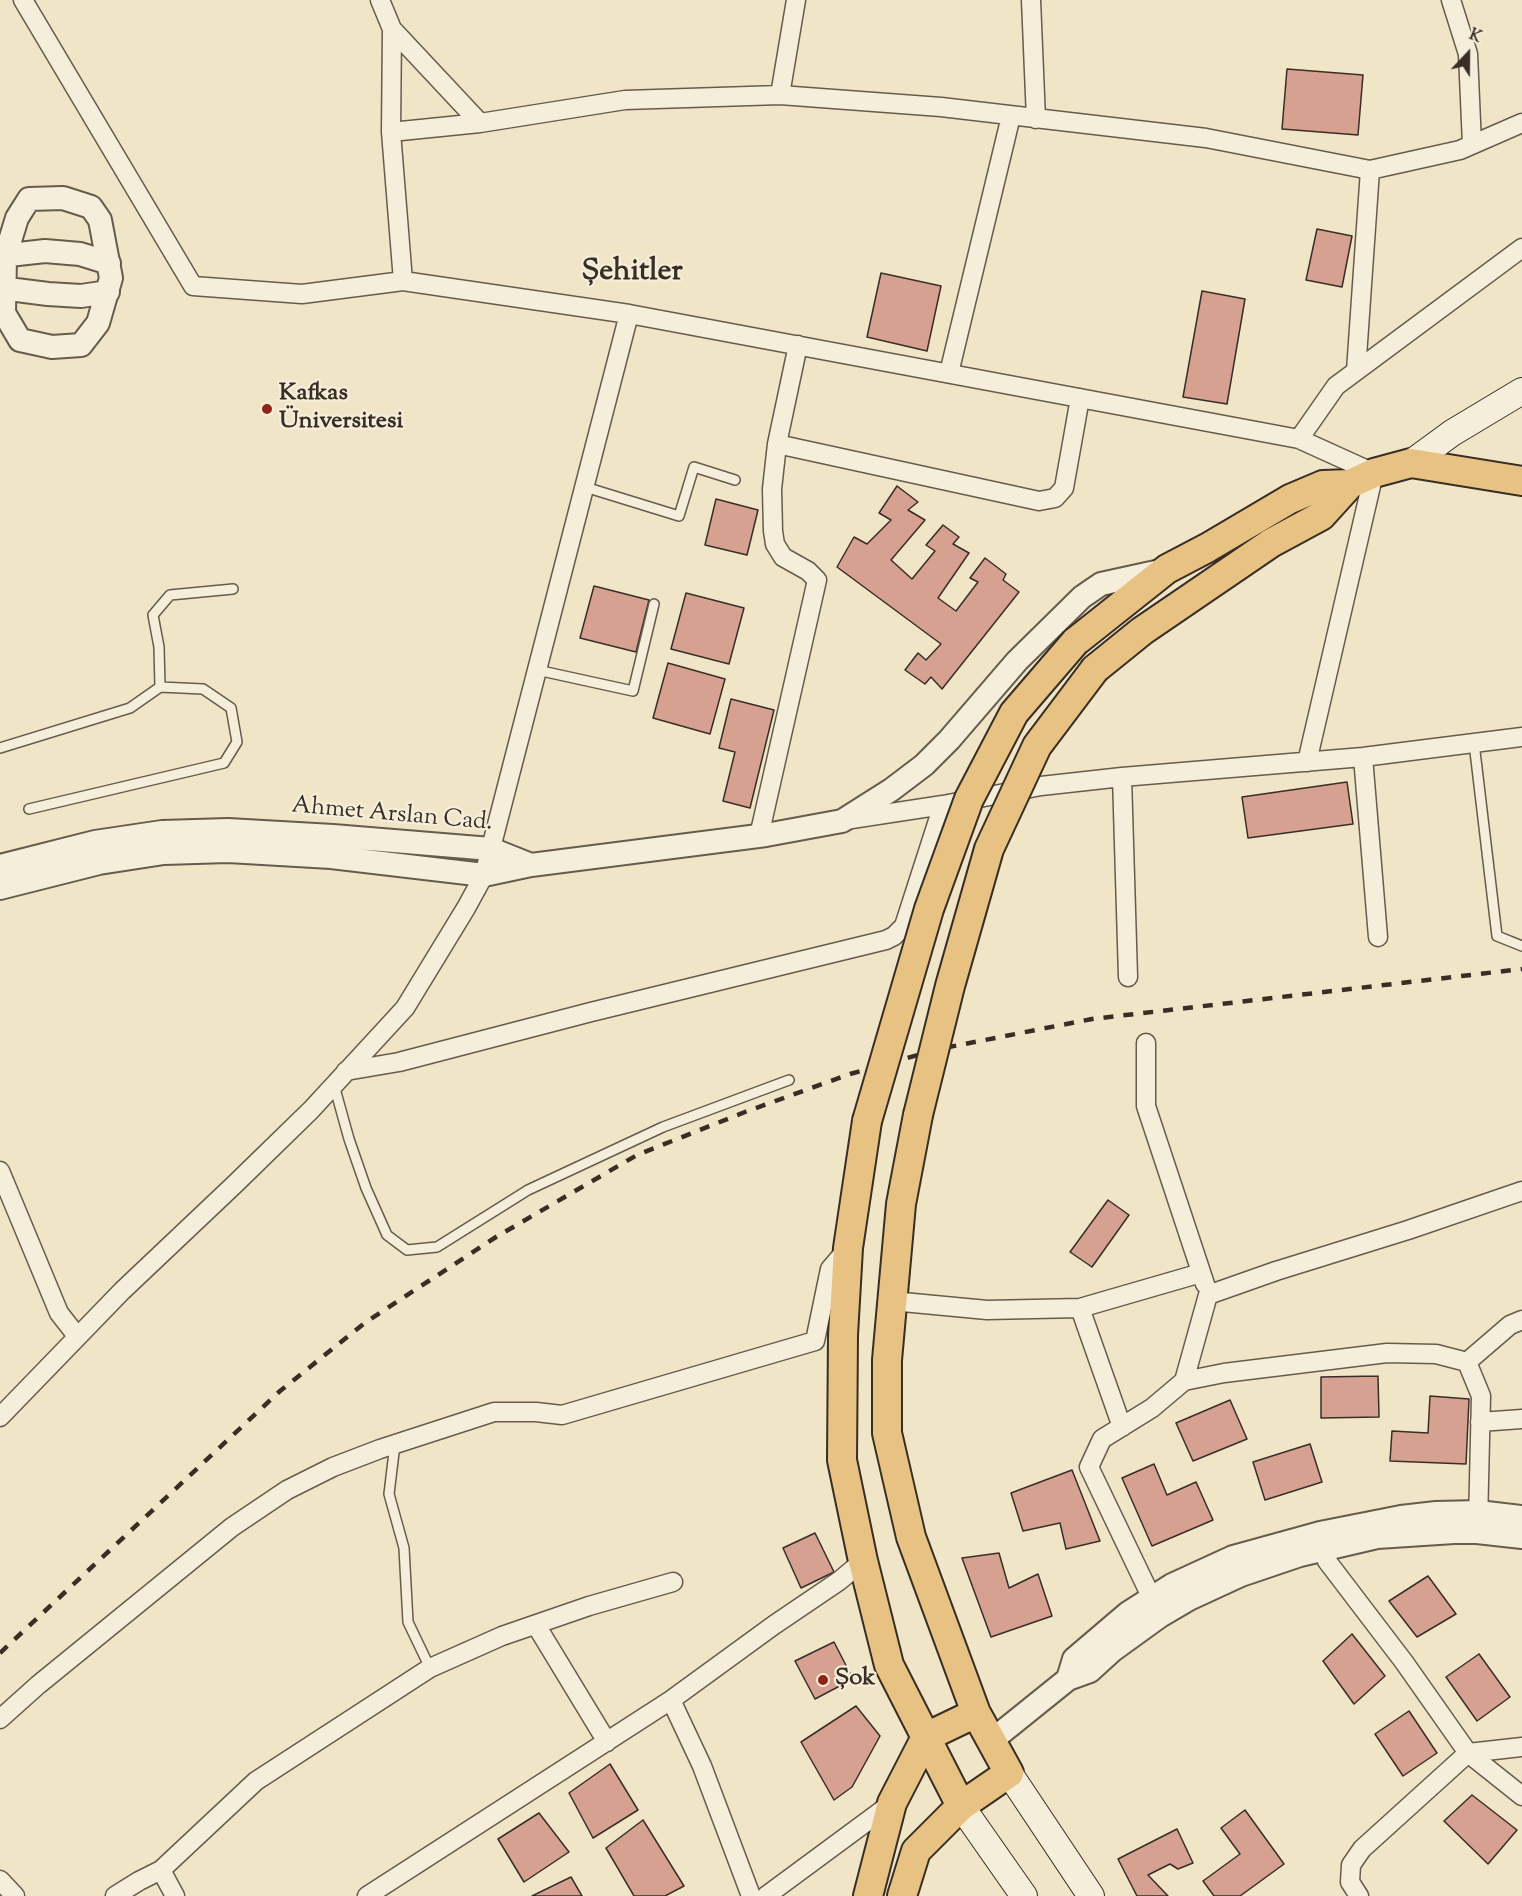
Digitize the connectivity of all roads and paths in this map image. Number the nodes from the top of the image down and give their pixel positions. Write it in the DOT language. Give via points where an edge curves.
graph roads {
  1 [pos="24,0"];
  2 [pos="380,0"];
  3 [pos="796,0"];
  4 [pos="1031,0"];
  5 [pos="1451,0"];
  6 [pos="392,29"];
  7 [pos="780,95"];
  8 [pos="1011,116"];
  9 [pos="1036,119"];
  10 [pos="480,123"];
  11 [pos="1522,123"];
  12 [pos="392,132"];
  13 [pos="1472,145"];
  14 [pos="1370,170"];
  15 [pos="1522,248"];
  16 [pos="3,256"];
  17 [pos="109,263"];
  18 [pos="403,281"];
  19 [pos="2,289"];
  20 [pos="108,292"];
  21 [pos="629,314"];
  22 [pos="798,345"];
  23 [pos="1356,371"];
  24 [pos="949,373"];
  25 [pos="1522,391"];
  26 [pos="1080,398"];
  27 [pos="1299,439"];
  28 [pos="777,444"];
  29 [pos="1411,463"];
  30 [pos="1362,479"];
  31 [pos="735,480"];
  32 [pos="1522,481"];
  33 [pos="585,487"];
  34 [pos="1167,569"];
  35 [pos="233,589"];
  36 [pos="654,604"];
  37 [pos="537,670"];
  38 [pos="160,687"];
  39 [pos="1522,737"];
  40 [pos="1474,743"];
  41 [pos="0,748"];
  42 [pos="1363,757"];
  43 [pos="1307,762"];
  44 [pos="1122,777"];
  45 [pos="943,805"];
  46 [pos="29,809"];
  47 [pos="842,821"];
  48 [pos="759,836"];
  49 [pos="491,849"];
  50 [pos="531,865"];
  51 [pos="0,866"];
  52 [pos="484,875"];
  53 [pos="0,888"];
  54 [pos="1378,937"];
  55 [pos="1522,946"];
  56 [pos="1128,977"];
  57 [pos="1146,1043"];
  58 [pos="340,1078"];
  59 [pos="789,1080"];
  60 [pos="0,1171"];
  61 [pos="1522,1191"];
  62 [pos="848,1248"];
  63 [pos="1201,1273"];
  64 [pos="1209,1295"];
  65 [pos="892,1301"];
  66 [pos="1080,1308"];
  67 [pos="1522,1320"];
  68 [pos="77,1336"];
  69 [pos="1467,1362"];
  70 [pos="1184,1381"];
  71 [pos="0,1417"];
  72 [pos="1522,1419"];
  73 [pos="1480,1422"];
  74 [pos="1122,1427"];
  75 [pos="395,1444"];
  76 [pos="1522,1517"];
  77 [pos="1478,1522"];
  78 [pos="1522,1537"];
  79 [pos="1322,1541"];
  80 [pos="863,1562"];
  81 [pos="673,1582"];
  82 [pos="1155,1607"];
  83 [pos="536,1625"];
  84 [pos="430,1668"];
  85 [pos="671,1700"];
  86 [pos="976,1713"];
  87 [pos="0,1719"];
  88 [pos="926,1737"];
  89 [pos="991,1741"];
  90 [pos="607,1742"];
  91 [pos="1522,1747"];
  92 [pos="1468,1753"];
  93 [pos="1009,1773"];
  94 [pos="1522,1796"];
  95 [pos="892,1803"];
  96 [pos="961,1806"];
  97 [pos="161,1870"];
  98 [pos="0,1880"];
  99 [pos="15,1896"];
  100 [pos="115,1896"];
  101 [pos="175,1896"];
  102 [pos="367,1896"];
  103 [pos="751,1896"];
  104 [pos="766,1896"];
  105 [pos="868,1896"];
  106 [pos="902,1896"];
  107 [pos="1024,1896"];
  108 [pos="1091,1896"];
  109 [pos="1359,1896"];
  1 -- 18 [label="street" via="193,286 302,294"];
  2 -- 6 [label="street"];
  3 -- 7 [label="street"];
  4 -- 9 [label="street"];
  5 -- 13 [label="street" via="1468,54"];
  6 -- 10 [label="street"];
  6 -- 12 [label="street"];
  7 -- 8 [label="street"];
  7 -- 10 [label="street" via="625,100"];
  8 -- 9 [label="street"];
  8 -- 24 [label="street"];
  9 -- 14 [label="street" via="1206,138"];
  10 -- 12 [label="street"];
  11 -- 13 [label="street"];
  12 -- 18 [label="street"];
  13 -- 14 [label="street"];
  14 -- 23 [label="street"];
  15 -- 23 [label="street"];
  16 -- 17 [label="street" via="45,251 80,254"];
  16 -- 17 [label="street" via="17,218 29,199 63,198 91,207 100,220"];
  16 -- 19 [label="street"];
  17 -- 20 [label="street"];
  18 -- 21 [label="street"];
  19 -- 20 [label="street" via="81,296"];
  19 -- 20 [label="street" via="4,313 20,340 52,347 81,345 98,323"];
  21 -- 22 [label="street"];
  21 -- 33 [label="street"];
  22 -- 24 [label="street"];
  22 -- 28 [label="street"];
  23 -- 27 [label="street" via="1336,386"];
  24 -- 26 [label="street"];
  25 -- 29 [label="main road"];
  26 -- 27 [label="street"];
  26 -- 28 [label="street" via="1064,488 1055,498 1039,501"];
  27 -- 30 [label="street"];
  28 -- 48 [label="street" via="772,489 775,544 783,557 817,580"];
  29 -- 30 [label="main road"];
  29 -- 32 [label="main road"];
  30 -- 34 [label="main road" via="1323,485 1290,499"];
  30 -- 43 [label="street"];
  30 -- 65 [label="main road, bridge" via="1321,516 1244,561 1142,631 1095,669 1037,746 989,849 950,986 918,1114 901,1204"];
  31 -- 33 [label="lane" via="694,467 679,516"];
  33 -- 37 [label="street"];
  34 -- 47 [label="street" via="1101,584 1082,597 1017,661 924,765"];
  34 -- 62 [label="main road, bridge" via="1075,642 1014,713 969,799 929,909 867,1122"];
  35 -- 38 [label="lane" via="170,595 153,615"];
  36 -- 37 [label="lane" via="633,691"];
  37 -- 49 [label="street"];
  38 -- 41 [label="lane" via="130,708"];
  38 -- 46 [label="lane" via="203,689 231,708 237,742 224,763"];
  39 -- 40 [label="street"];
  40 -- 42 [label="street"];
  40 -- 55 [label="lane" via="1497,936"];
  42 -- 43 [label="street"];
  42 -- 54 [label="street"];
  43 -- 44 [label="street"];
  44 -- 45 [label="street" via="1041,786"];
  44 -- 56 [label="street"];
  45 -- 47 [label="street"];
  45 -- 58 [label="street" via="904,926 886,940"];
  47 -- 48 [label="street"];
  48 -- 50 [label="street"];
  49 -- 50 [label="street, Ahmet Arslan Cad."];
  49 -- 51 [label="street, Ahmet Arslan Cad." via="228,830 162,832 95,842"];
  49 -- 52 [label="street"];
  50 -- 52 [label="street, Ahmet Arslan Cad."];
  52 -- 53 [label="street, Ahmet Arslan Cad." via="331,857 228,851 164,853 99,862"];
  52 -- 58 [label="street" via="405,1008"];
  57 -- 63 [label="street" via="1146,1107"];
  58 -- 59 [label="lane" via="349,1140 366,1188 387,1235 407,1250 437,1247 539,1185 663,1127"];
  58 -- 68 [label="street"];
  60 -- 68 [label="street" via="59,1313"];
  61 -- 64 [label="street"];
  62 -- 75 [label="street" via="830,1269 815,1341 562,1415 494,1412"];
  62 -- 80 [label="main road" via="842,1460"];
  63 -- 64 [label="street"];
  63 -- 66 [label="street"];
  64 -- 70 [label="street"];
  65 -- 66 [label="street" via="987,1310"];
  65 -- 86 [label="main road" via="887,1433 911,1537"];
  66 -- 74 [label="street"];
  67 -- 69 [label="street" via="1510,1325"];
  68 -- 71 [label="street"];
  69 -- 70 [label="street" via="1436,1354 1387,1353"];
  69 -- 73 [label="street" via="1481,1396"];
  70 -- 74 [label="street"];
  72 -- 73 [label="street"];
  73 -- 77 [label="street"];
  74 -- 82 [label="street" via="1101,1439 1089,1467"];
  75 -- 84 [label="lane" via="389,1494 404,1548 408,1622"];
  75 -- 87 [label="street" via="333,1467 287,1490 232,1527"];
  76 -- 77 [label="street"];
  77 -- 78 [label="street"];
  77 -- 79 [label="street"];
  79 -- 82 [label="street" via="1300,1555 1241,1575 1189,1599"];
  79 -- 92 [label="street" via="1327,1561"];
  80 -- 85 [label="street"];
  80 -- 88 [label="main road" via="889,1665"];
  81 -- 83 [label="street"];
  82 -- 89 [label="street" via="1089,1671 1068,1679"];
  83 -- 84 [label="street"];
  83 -- 90 [label="street"];
  84 -- 97 [label="street" via="256,1781"];
  85 -- 90 [label="street"];
  85 -- 103 [label="street" via="702,1766"];
  86 -- 88 [label="main road"];
  86 -- 89 [label="main road"];
  88 -- 95 [label="main road"];
  88 -- 96 [label="main road"];
  89 -- 93 [label="main road"];
  90 -- 102 [label="street"];
  91 -- 92 [label="street"];
  92 -- 94 [label="street"];
  92 -- 109 [label="street" via="1362,1849 1351,1865 1350,1882"];
  93 -- 96 [label="main road"];
  93 -- 108 [label="main road"];
  95 -- 104 [label="street"];
  95 -- 105 [label="main road"];
  96 -- 106 [label="main road" via="916,1851"];
  96 -- 107 [label="main road"];
  97 -- 100 [label="street"];
  97 -- 101 [label="street"];
  98 -- 99 [label="street"];
}
